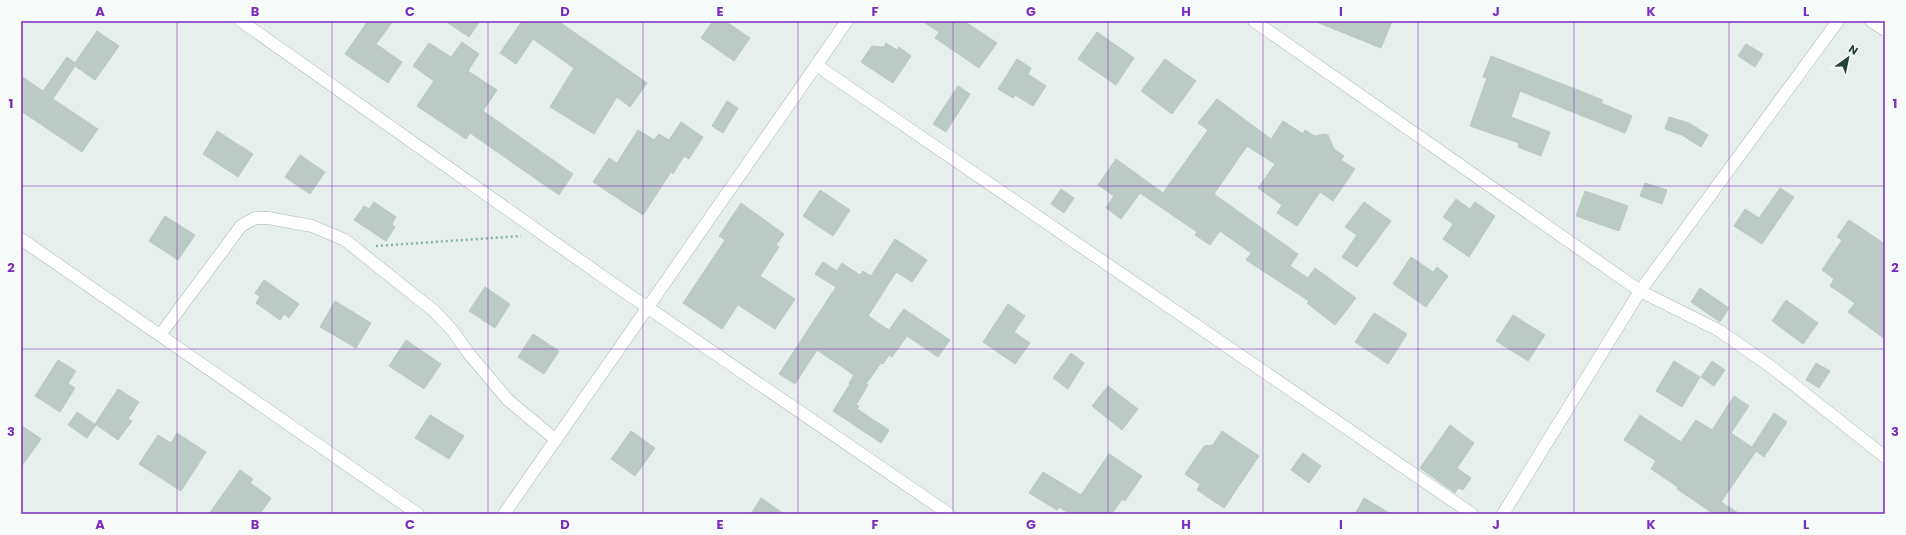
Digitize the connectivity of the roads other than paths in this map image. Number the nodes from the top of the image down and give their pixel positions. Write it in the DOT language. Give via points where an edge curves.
graph roads {
  1 [pos="241,21"];
  2 [pos="847,21"];
  3 [pos="1254,21"];
  4 [pos="1838,21"];
  5 [pos="1871,21"];
  6 [pos="1885,30"];
  7 [pos="816,65"];
  8 [pos="21,239"];
  9 [pos="1640,291"];
  10 [pos="647,306"];
  11 [pos="160,335"];
  12 [pos="556,440"];
  13 [pos="1885,457"];
  14 [pos="418,514"];
  15 [pos="504,514"];
  16 [pos="949,514"];
  17 [pos="1472,514"];
  18 [pos="1503,514"];
  1 -- 10 [label="street"];
  2 -- 7 [label="street"];
  3 -- 9 [label="street"];
  4 -- 9 [label="street"];
  5 -- 6 [label="street"];
  7 -- 10 [label="street"];
  7 -- 17 [label="street"];
  8 -- 11 [label="street"];
  9 -- 13 [label="street" via="1720,331 1774,369"];
  9 -- 18 [label="street"];
  10 -- 12 [label="street"];
  10 -- 16 [label="street"];
  11 -- 12 [label="street" via="242,226 255,218 312,226 345,240 434,311 508,400"];
  11 -- 14 [label="street"];
  12 -- 15 [label="street"];
}
